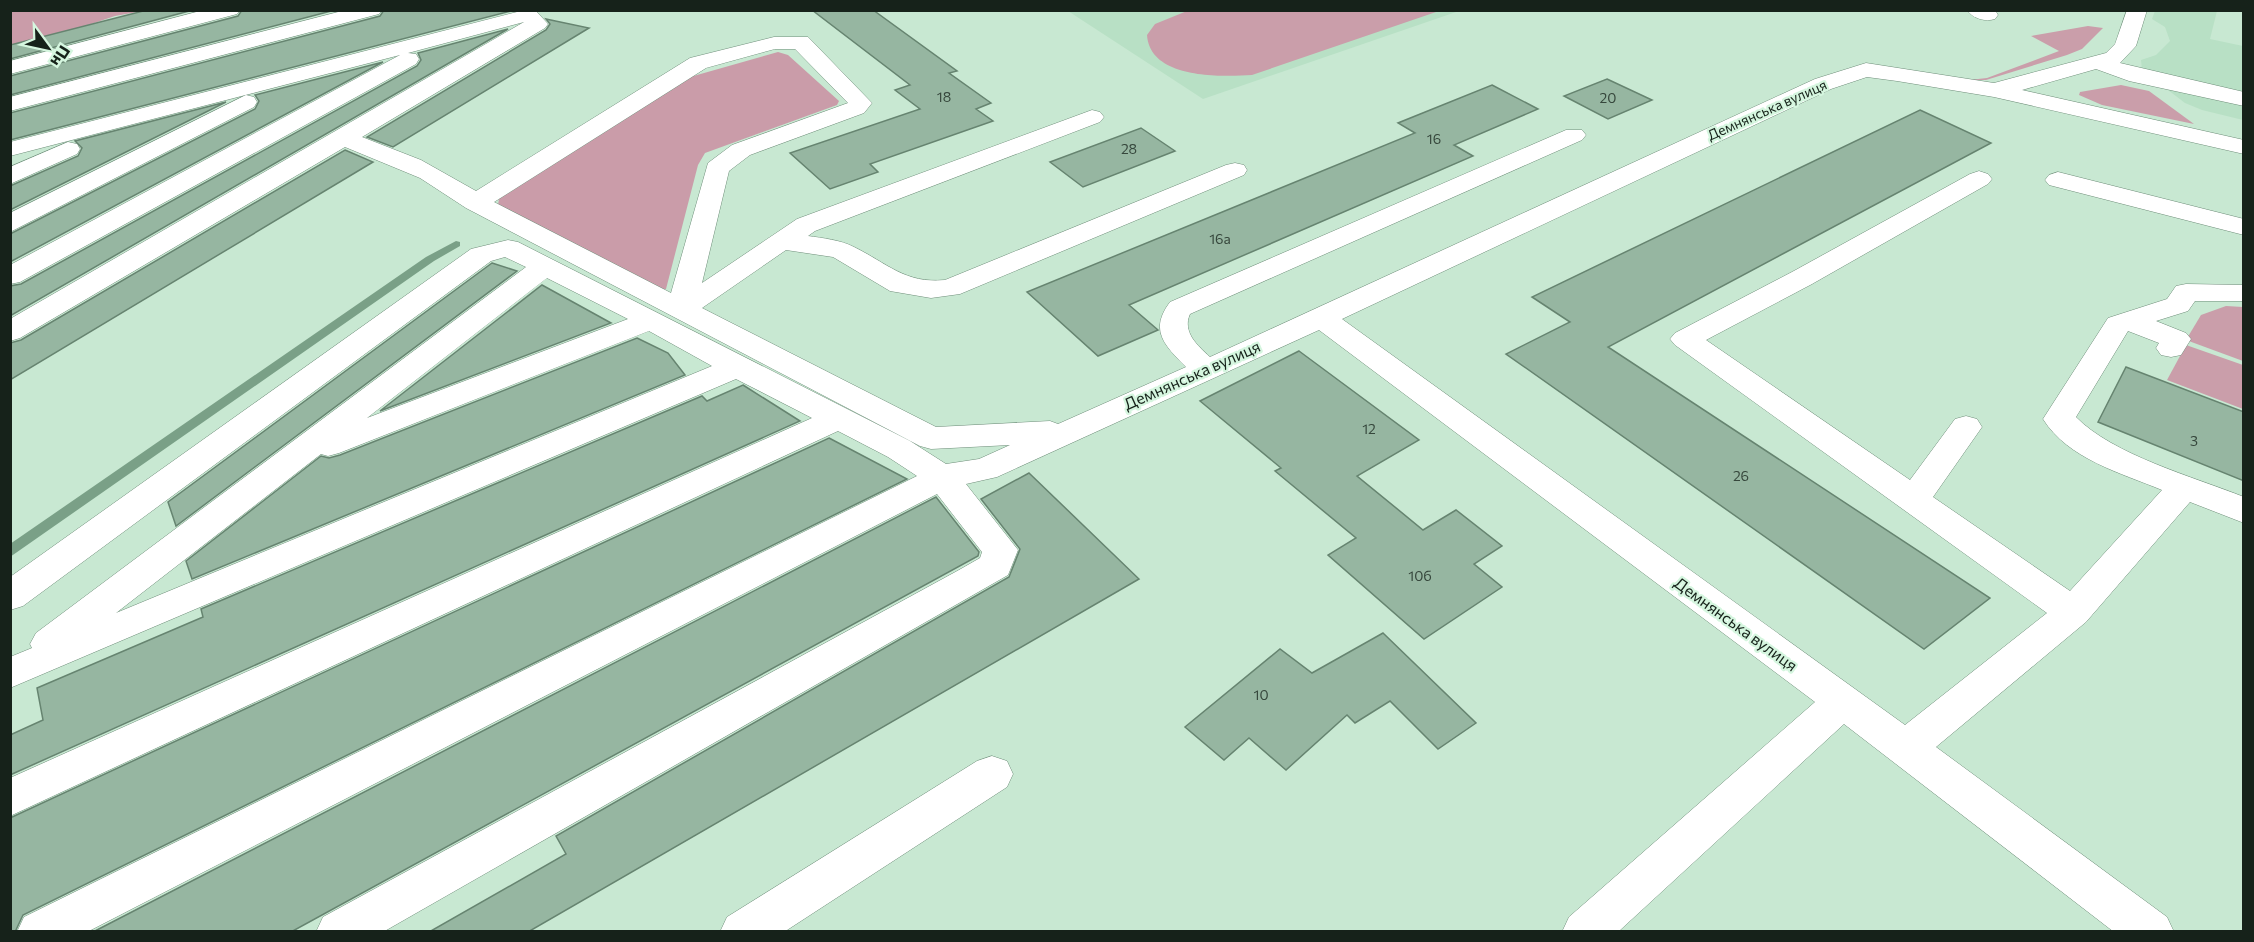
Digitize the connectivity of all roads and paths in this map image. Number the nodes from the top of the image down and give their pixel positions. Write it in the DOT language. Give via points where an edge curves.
graph roads {
  1 [pos="230,10"];
  2 [pos="372,10"];
  3 [pos="2137,10"];
  4 [pos="452,35"];
  5 [pos="2122,51"];
  6 [pos="2099,63"];
  7 [pos="2177,63"];
  8 [pos="10,68"];
  9 [pos="298,74"];
  10 [pos="1994,90"];
  11 [pos="2244,99"];
  12 [pos="10,104"];
  13 [pos="1092,117"];
  14 [pos="128,119"];
  15 [pos="1574,135"];
  16 [pos="343,138"];
  17 [pos="2244,147"];
  18 [pos="10,149"];
  19 [pos="1235,170"];
  20 [pos="10,177"];
  21 [pos="1979,179"];
  22 [pos="2058,180"];
  23 [pos="475,203"];
  24 [pos="10,224"];
  25 [pos="2244,227"];
  26 [pos="781,242"];
  27 [pos="544,267"];
  28 [pos="10,276"];
  29 [pos="2244,292"];
  30 [pos="681,310"];
  31 [pos="1321,318"];
  32 [pos="651,320"];
  33 [pos="2127,321"];
  34 [pos="10,332"];
  35 [pos="2171,348"];
  36 [pos="737,367"];
  37 [pos="1205,369"];
  38 [pos="838,418"];
  39 [pos="1966,427"];
  40 [pos="1064,431"];
  41 [pos="291,460"];
  42 [pos="943,476"];
  43 [pos="2186,486"];
  44 [pos="1914,499"];
  45 [pos="2244,510"];
  46 [pos="10,596"];
  47 [pos="2073,612"];
  48 [pos="11,673"];
  49 [pos="1842,702"];
  50 [pos="1906,748"];
  51 [pos="992,774"];
  52 [pos="10,798"];
  53 [pos="40,932"];
  54 [pos="339,932"];
  55 [pos="744,932"];
  56 [pos="1585,932"];
  57 [pos="2151,932"];
  1 -- 8 [label="street"];
  2 -- 12 [label="street"];
  3 -- 5 [label="street"];
  4 -- 9 [label="street"];
  4 -- 16 [label="street" via="528,15 538,24"];
  4 -- 28 [label="street"];
  5 -- 6 [label="street"];
  5 -- 7 [label="street"];
  6 -- 10 [label="street"];
  6 -- 11 [label="street" via="2128,74"];
  9 -- 14 [label="street"];
  9 -- 24 [label="street"];
  10 -- 17 [label="street, Демнянська вулиця"];
  10 -- 31 [label="street, Демнянська вулиця" via="1866,70 1823,84"];
  13 -- 26 [label="street" via="806,225"];
  14 -- 18 [label="street"];
  14 -- 20 [label="street"];
  15 -- 37 [label="street" via="1180,308 1171,320 1172,328 1188,353"];
  16 -- 23 [label="street" via="426,169"];
  16 -- 34 [label="street"];
  19 -- 26 [label="street" via="950,288 915,289 887,279 842,251"];
  21 -- 44 [label="street" via="1685,339"];
  22 -- 25 [label="street"];
  23 -- 30 [label="street"];
  23 -- 30 [label="street" via="698,63 774,43 800,42 861,103 741,150 717,168"];
  26 -- 30 [label="street"];
  27 -- 32 [label="street"];
  27 -- 41 [label="street"];
  27 -- 46 [label="street" via="508,248 481,255"];
  29 -- 33 [label="street" via="2186,292 2178,305"];
  30 -- 40 [label="street" via="932,438"];
  31 -- 37 [label="street, Демнянська вулиця"];
  31 -- 49 [label="street, Демнянська вулиця"];
  32 -- 36 [label="street"];
  32 -- 41 [label="street"];
  33 -- 35 [label="street" via="2176,339"];
  33 -- 43 [label="street" via="2118,324 2059,419 2085,443"];
  36 -- 38 [label="street"];
  36 -- 48 [label="street"];
  37 -- 40 [label="street, Демнянська вулиця"];
  38 -- 42 [label="street"];
  38 -- 52 [label="street"];
  39 -- 44 [label="street"];
  40 -- 42 [label="street, Демнянська вулиця" via="985,469"];
  41 -- 48 [label="street"];
  42 -- 53 [label="street, Демнянська вулиця"];
  42 -- 54 [label="street" via="1000,550 995,566"];
  43 -- 45 [label="street"];
  43 -- 47 [label="street"];
  44 -- 47 [label="street"];
  47 -- 50 [label="street"];
  49 -- 50 [label="street, Демнянська вулиця"];
  49 -- 56 [label="street"];
  50 -- 57 [label="street, Демнянська вулиця"];
  51 -- 55 [label="street"];
}
